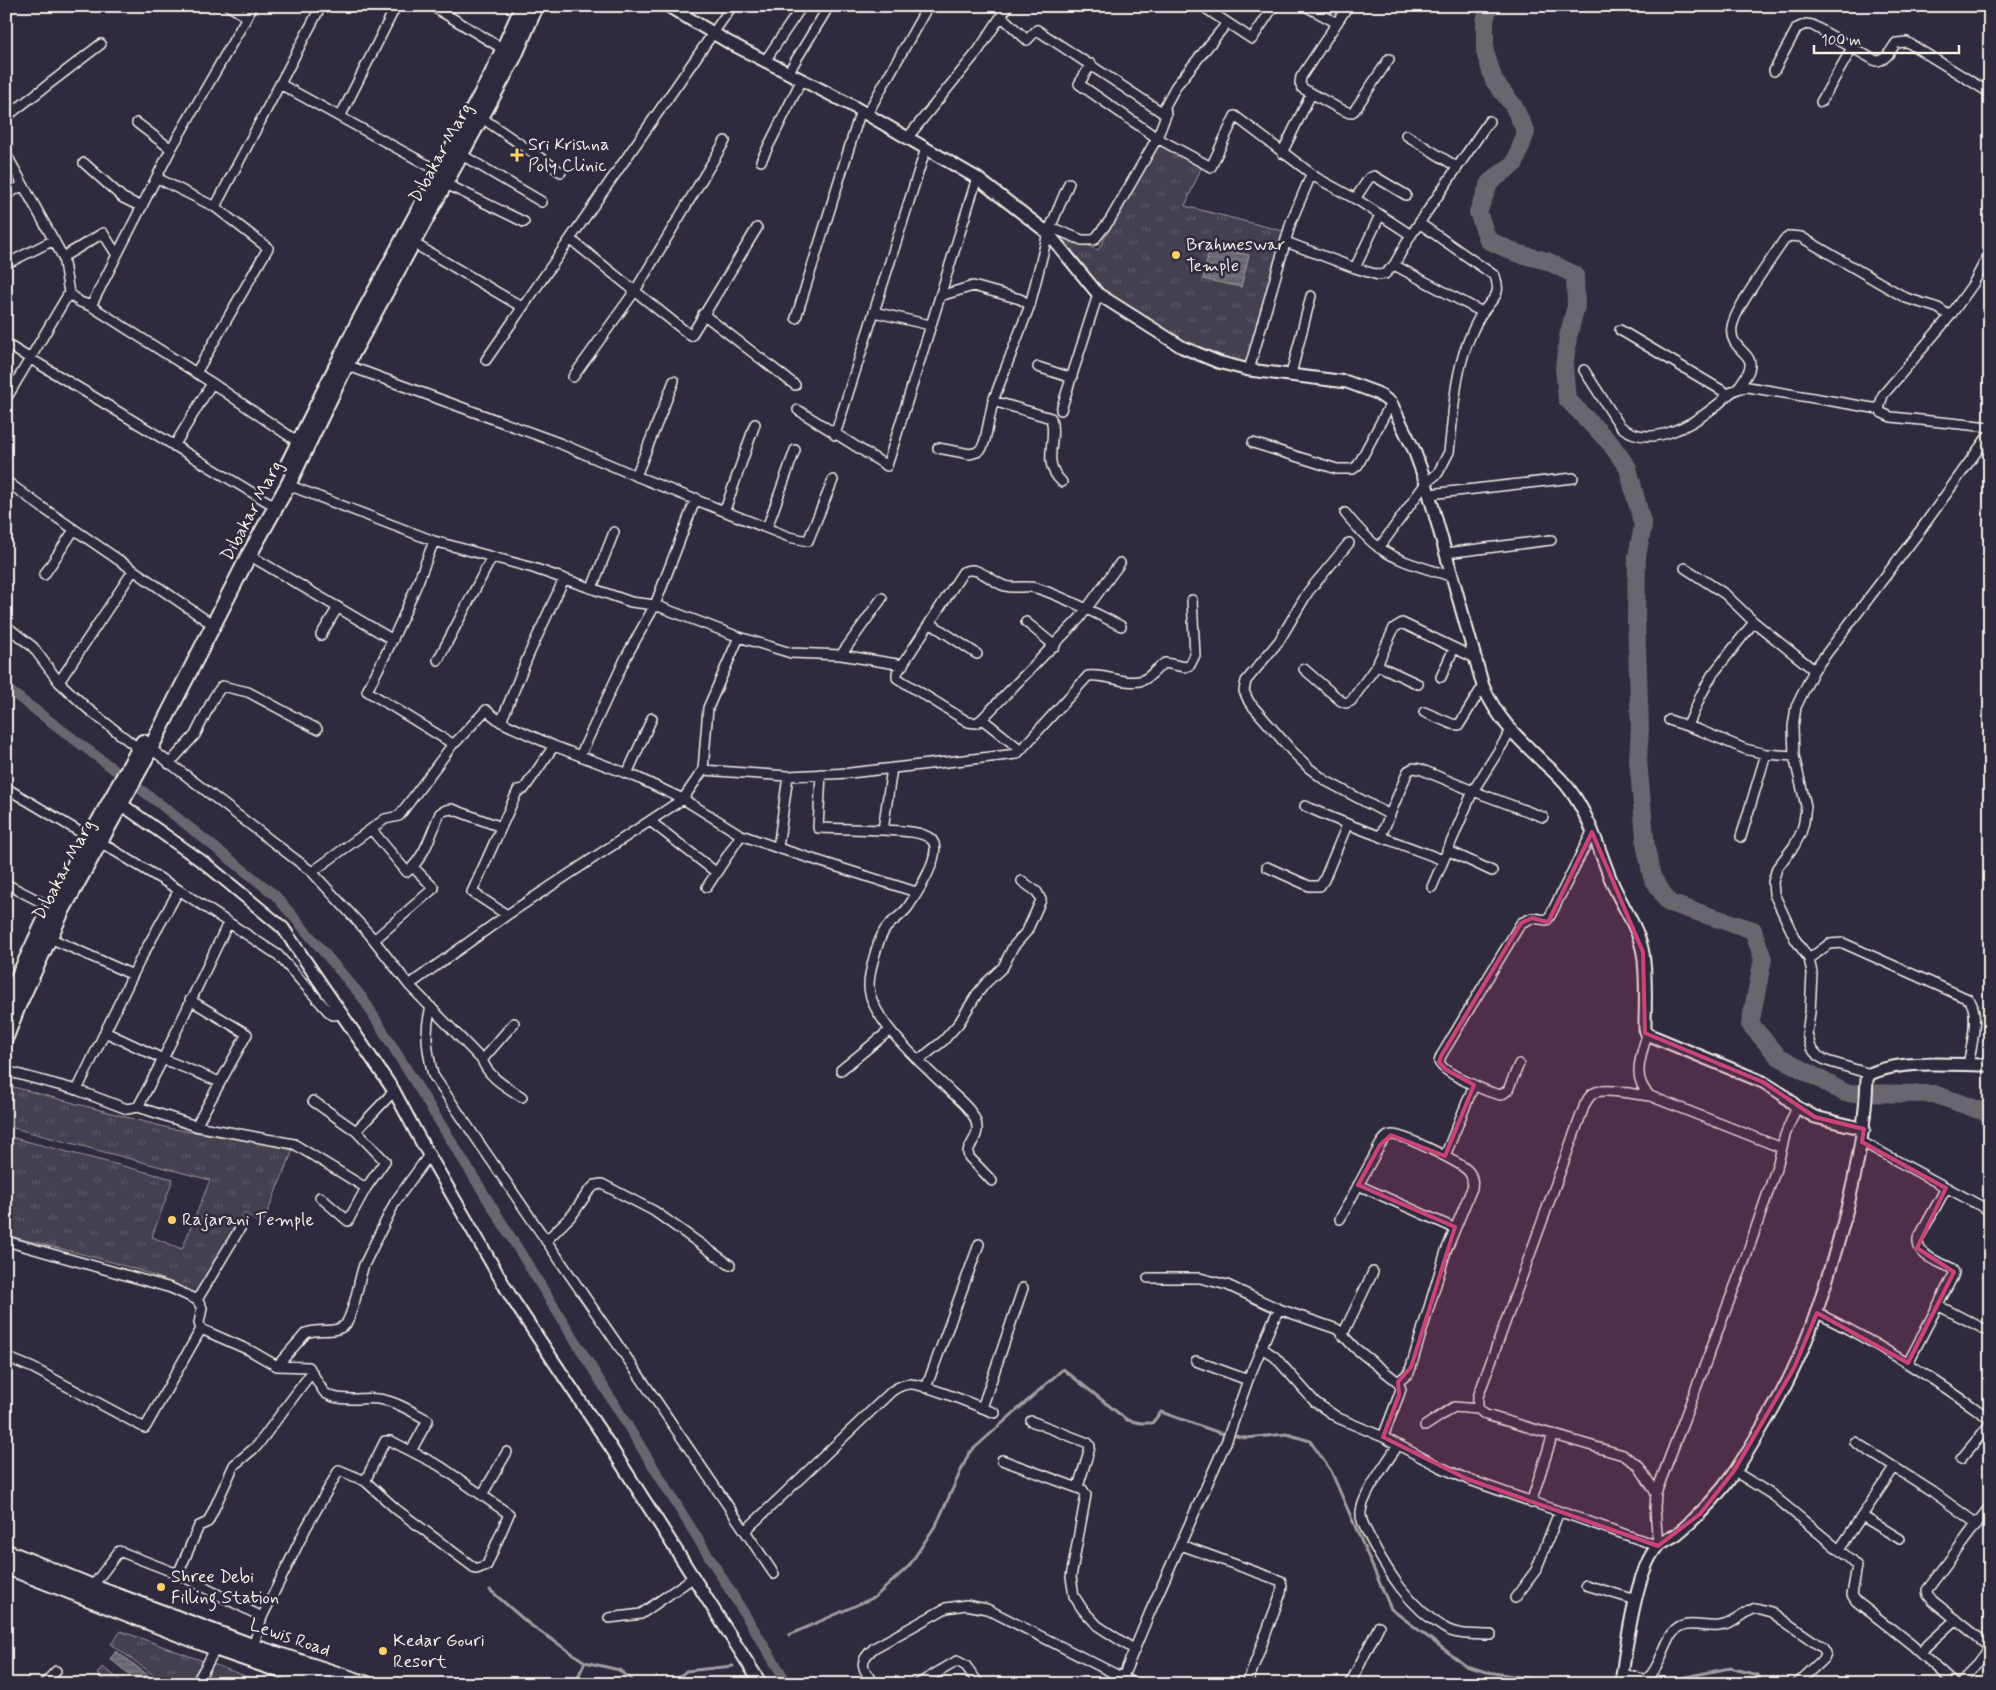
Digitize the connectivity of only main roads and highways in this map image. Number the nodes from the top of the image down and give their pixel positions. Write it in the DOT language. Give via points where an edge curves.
graph roads {
  1 [pos="523,6"];
  2 [pos="536,6"];
  3 [pos="445,177"];
  4 [pos="278,494"];
  5 [pos="144,749"];
  6 [pos="95,840"];
  7 [pos="6,1002"];
  8 [pos="6,1037"];
  9 [pos="6,1552"];
  10 [pos="6,1566"];
  11 [pos="344,1680"];
  12 [pos="322,1684"];
  13 [pos="366,1684"];
  1 -- 3 [label="main road, Dibakar Marg"];
  2 -- 3 [label="main road, Dibakar Marg" via="482,118 462,155"];
  3 -- 4 [label="main road, Dibakar Marg"];
  3 -- 4 [label="main road, Dibakar Marg" via="357,325 298,442"];
  4 -- 5 [label="main road, Dibakar Marg" via="249,555"];
  4 -- 5 [label="main road, Dibakar Marg" via="206,620"];
  5 -- 6 [label="main road, Dibakar Marg"];
  6 -- 7 [label="main road, Dibakar Marg" via="51,907"];
  6 -- 8 [label="main road, Dibakar Marg"];
  9 -- 11 [label="main road, Lewis Road"];
  10 -- 12 [label="main road, Lewis Road" via="216,1648"];
  11 -- 13 [label="main road, Lewis Road"];
}
